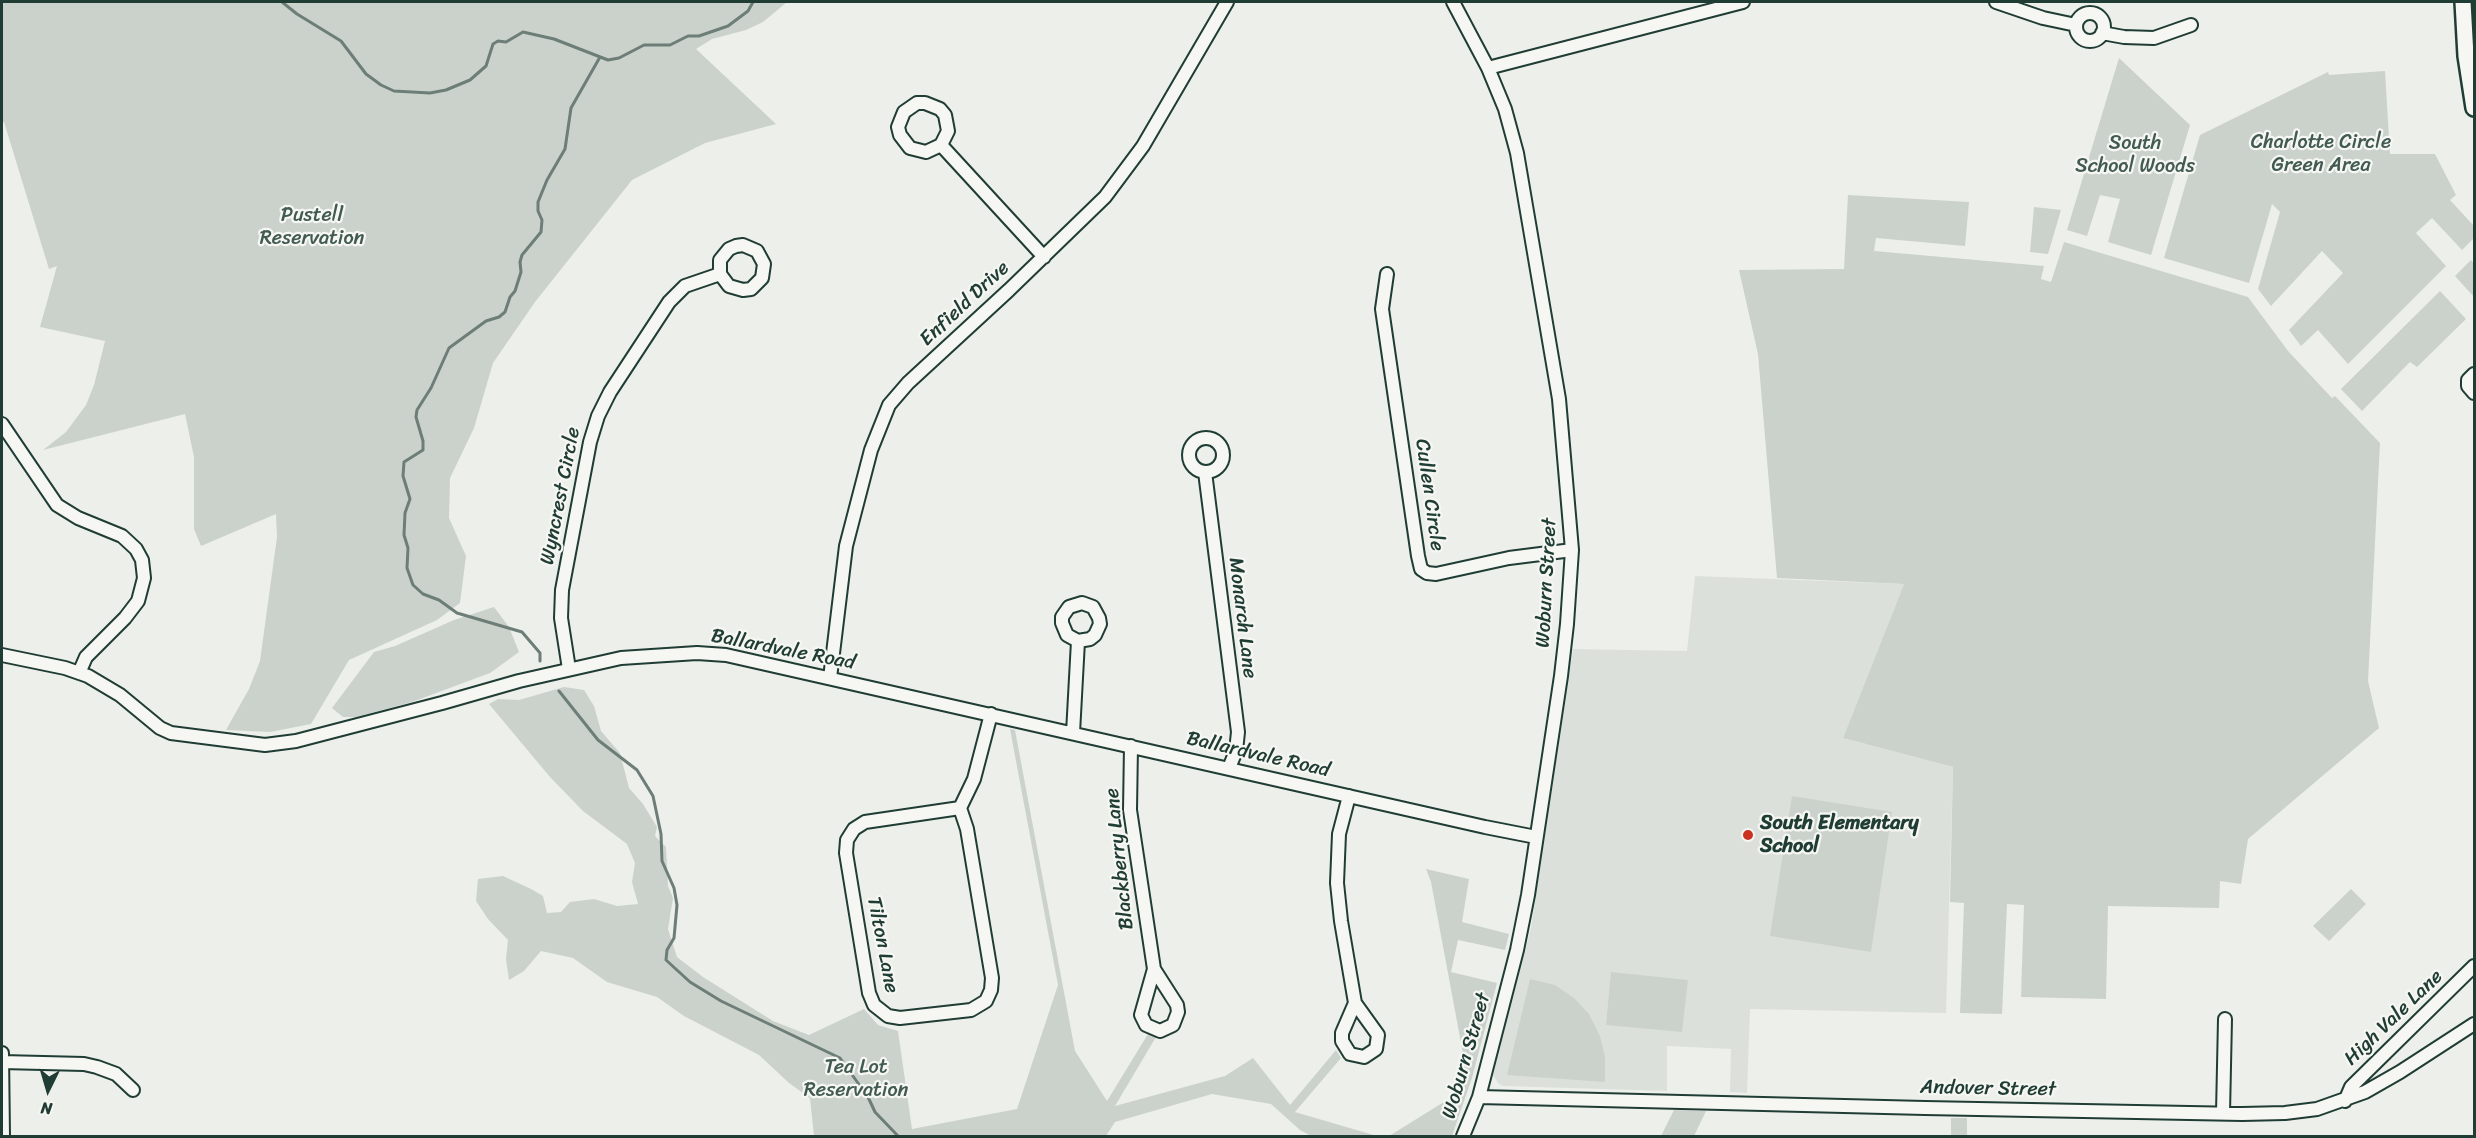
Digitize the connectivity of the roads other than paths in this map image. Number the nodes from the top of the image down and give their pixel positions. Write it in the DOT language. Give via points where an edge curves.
graph roads {
  1 [pos="1227,2"];
  2 [pos="1453,2"];
  3 [pos="1743,2"];
  4 [pos="1996,2"];
  5 [pos="2463,2"];
  6 [pos="2076,25"];
  7 [pos="2191,25"];
  8 [pos="2102,33"];
  9 [pos="1488,68"];
  10 [pos="2475,108"];
  11 [pos="941,145"];
  12 [pos="1044,257"];
  13 [pos="720,274"];
  14 [pos="1387,274"];
  15 [pos="2475,374"];
  16 [pos="2471,390"];
  17 [pos="2,424"];
  18 [pos="1205,472"];
  19 [pos="1572,550"];
  20 [pos="1078,641"];
  21 [pos="2,656"];
  22 [pos="569,669"];
  23 [pos="79,672"];
  24 [pos="830,678"];
  25 [pos="991,714"];
  26 [pos="1073,733"];
  27 [pos="1131,746"];
  28 [pos="1229,768"];
  29 [pos="1349,796"];
  30 [pos="960,808"];
  31 [pos="1536,837"];
  32 [pos="2475,966"];
  33 [pos="1154,969"];
  34 [pos="1355,1003"];
  35 [pos="2225,1019"];
  36 [pos="2475,1024"];
  37 [pos="2,1053"];
  38 [pos="2,1062"];
  39 [pos="134,1090"];
  40 [pos="1479,1097"];
  41 [pos="2345,1101"];
  42 [pos="2223,1113"];
  43 [pos="3,1137"];
  44 [pos="1463,1137"];
  1 -- 12 [label="street, Enfield Drive" via="1127,170"];
  2 -- 9 [label="street, Woburn Street"];
  3 -- 9 [label="street"];
  4 -- 6 [label="street"];
  5 -- 10 [label="main road" via="2466,56"];
  6 -- 8 [label="street" via="2085,40 2096,40"];
  6 -- 8 [label="street" via="2082,16 2092,14 2102,21"];
  7 -- 8 [label="street" via="2154,38"];
  9 -- 19 [label="street, Woburn Street" via="1511,130 1525,195 1559,399"];
  11 -- 11 [label="street" via="948,131 940,109 917,103 904,111 898,127 904,142 926,152"];
  11 -- 12 [label="street"];
  12 -- 24 [label="street, Enfield Drive" via="908,383 884,416 846,546"];
  13 -- 22 [label="street, Wyncrest Circle" via="685,286 669,302 597,416 562,590 561,618"];
  14 -- 19 [label="street, Cullen Circle" via="1382,309 1421,568 1430,574 1443,573 1509,558"];
  15 -- 16 [label="street" via="2468,380"];
  17 -- 23 [label="street" via="57,505 123,537 142,560 144,578 138,601 86,657"];
  18 -- 28 [label="street, Monarch Lane" via="1238,732"];
  19 -- 31 [label="street, Woburn Street" via="1568,624"];
  20 -- 26 [label="street"];
  21 -- 23 [label="street, Ballardvale Road"];
  22 -- 23 [label="street, Ballardvale Road" via="296,741 265,745 165,731 120,695"];
  22 -- 24 [label="street, Ballardvale Road" via="621,657 697,653 738,657"];
  24 -- 25 [label="street, Ballardvale Road"];
  25 -- 26 [label="street, Ballardvale Road"];
  25 -- 30 [label="street" via="974,779"];
  26 -- 27 [label="street, Ballardvale Road"];
  27 -- 28 [label="street, Ballardvale Road"];
  27 -- 33 [label="street, Blackberry Lane" via="1130,810"];
  28 -- 29 [label="street, Ballardvale Road"];
  29 -- 31 [label="street, Ballardvale Road"];
  29 -- 34 [label="street" via="1339,834 1337,883"];
  30 -- 30 [label="street, Tilton Lane" via="967,829 991,990 986,1001 971,1011 888,1017 874,1005 869,993 847,840 865,822"];
  31 -- 40 [label="street, Woburn Street" via="1517,950"];
  32 -- 41 [label="street, High Vale Lane" via="2350,1087"];
  33 -- 33 [label="street, Blackberry Lane" via="1141,1015 1149,1028 1163,1030 1175,1022 1178,1008"];
  35 -- 42 [label="street"];
  36 -- 41 [label="street, Andover Street" via="2400,1072"];
  37 -- 38 [label="street"];
  38 -- 39 [label="street" via="97,1067 116,1074"];
  38 -- 43 [label="street"];
  40 -- 42 [label="street, Andover Street"];
  40 -- 44 [label="street, Woburn Street"];
  41 -- 42 [label="street, Andover Street" via="2306,1110"];
}
